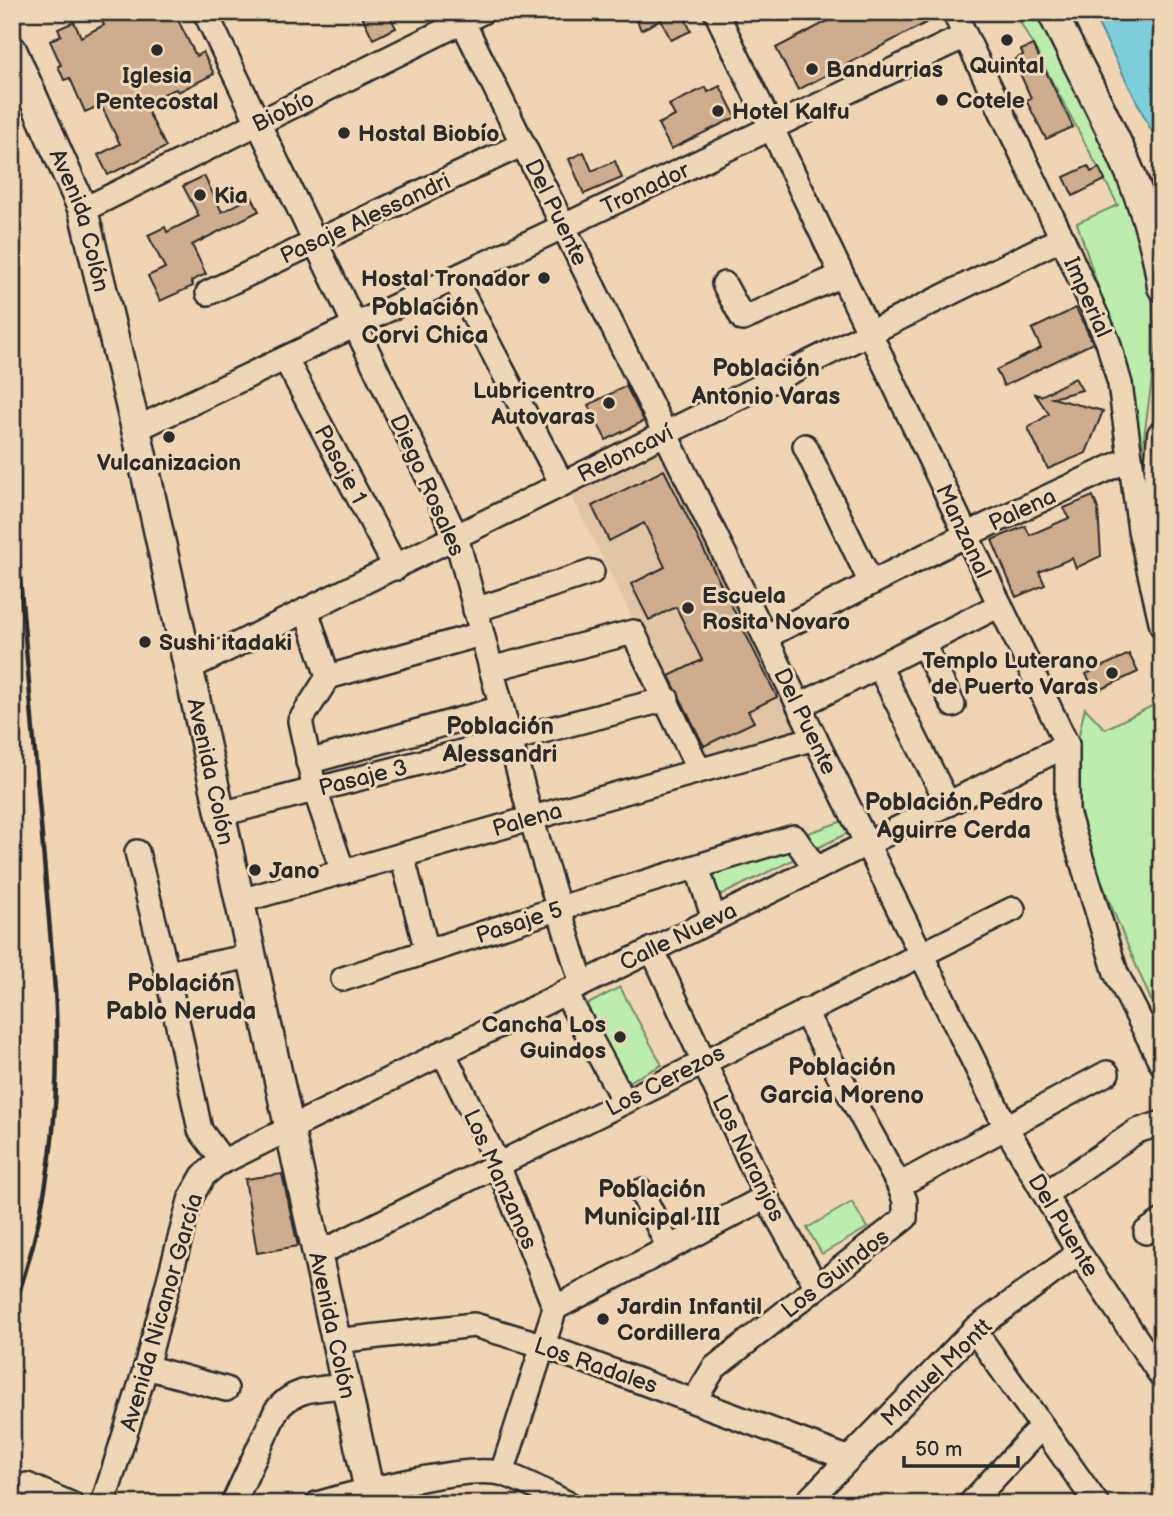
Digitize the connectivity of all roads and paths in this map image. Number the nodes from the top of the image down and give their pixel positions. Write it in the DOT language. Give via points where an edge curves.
graph roads {
  1 [pos="205,12"];
  2 [pos="716,12"];
  3 [pos="954,12"];
  4 [pos="1052,12"];
  5 [pos="468,15"];
  6 [pos="965,36"];
  7 [pos="12,50"];
  8 [pos="259,123"];
  9 [pos="771,128"];
  10 [pos="523,144"];
  11 [pos="83,210"];
  12 [pos="564,226"];
  13 [pos="1062,238"];
  14 [pos="316,242"];
  15 [pos="842,275"];
  16 [pos="454,278"];
  17 [pos="724,284"];
  18 [pos="1162,287"];
  19 [pos="208,293"];
  20 [pos="355,325"];
  21 [pos="869,333"];
  22 [pos="286,360"];
  23 [pos="136,429"];
  24 [pos="665,433"];
  25 [pos="1162,435"];
  26 [pos="805,446"];
  27 [pos="1129,459"];
  28 [pos="562,484"];
  29 [pos="966,535"];
  30 [pos="456,536"];
  31 [pos="1161,565"];
  32 [pos="396,568"];
  33 [pos="592,572"];
  34 [pos="871,583"];
  35 [pos="1000,605"];
  36 [pos="1158,608"];
  37 [pos="306,610"];
  38 [pos="474,610"];
  39 [pos="1162,626"];
  40 [pos="481,634"];
  41 [pos="765,637"];
  42 [pos="923,644"];
  43 [pos="879,666"];
  44 [pos="188,668"];
  45 [pos="491,669"];
  46 [pos="328,677"];
  47 [pos="667,699"];
  48 [pos="953,705"];
  49 [pos="799,706"];
  50 [pos="501,708"];
  51 [pos="815,738"];
  52 [pos="509,740"];
  53 [pos="1067,745"];
  54 [pos="308,762"];
  55 [pos="699,770"];
  56 [pos="315,790"];
  57 [pos="948,804"];
  58 [pos="220,814"];
  59 [pos="531,818"];
  60 [pos="867,844"];
  61 [pos="137,852"];
  62 [pos="402,855"];
  63 [pos="697,867"];
  64 [pos="816,869"];
  65 [pos="343,872"];
  66 [pos="240,901"];
  67 [pos="560,908"];
  68 [pos="1013,909"];
  69 [pos="714,919"];
  70 [pos="652,949"];
  71 [pos="427,951"];
  72 [pos="251,956"];
  73 [pos="922,956"];
  74 [pos="167,973"];
  75 [pos="343,979"];
  76 [pos="573,988"];
  77 [pos="804,1011"];
  78 [pos="443,1052"];
  79 [pos="702,1060"];
  80 [pos="1162,1064"];
  81 [pos="1107,1073"];
  82 [pos="625,1101"];
  83 [pos="1162,1122"];
  84 [pos="290,1128"];
  85 [pos="1007,1129"];
  86 [pos="223,1160"];
  87 [pos="497,1163"];
  88 [pos="899,1185"];
  89 [pos="641,1191"];
  90 [pos="1045,1194"];
  91 [pos="766,1197"];
  92 [pos="669,1248"];
  93 [pos="1079,1253"];
  94 [pos="318,1254"];
  95 [pos="817,1287"];
  96 [pos="555,1308"];
  97 [pos="974,1330"];
  98 [pos="336,1341"];
  99 [pos="542,1345"];
  100 [pos="146,1367"];
  101 [pos="1162,1377"];
  102 [pos="346,1385"];
  103 [pos="226,1389"];
  104 [pos="695,1399"];
  105 [pos="1042,1426"];
  106 [pos="847,1458"];
  107 [pos="502,1473"];
  108 [pos="27,1485"];
  109 [pos="371,1496"];
  110 [pos="71,1504"];
  111 [pos="103,1504"];
  112 [pos="233,1504"];
  113 [pos="317,1504"];
  114 [pos="569,1504"];
  115 [pos="805,1504"];
  116 [pos="970,1504"];
  117 [pos="1097,1504"];
  1 -- 8 [label="street, Diego Rosales"];
  2 -- 9 [label="street, Manzanal"];
  3 -- 6 [label="street, Imperial"];
  4 -- 18 [label="main road" via="1134,185"];
  5 -- 8 [label="street, Biobío"];
  5 -- 10 [label="street, Del Puente"];
  6 -- 9 [label="street, Tronador"];
  6 -- 13 [label="street, Imperial"];
  7 -- 11 [label="main road, Avenida Colón"];
  8 -- 11 [label="street, Biobío"];
  8 -- 14 [label="street, Diego Rosales"];
  9 -- 12 [label="street, Tronador"];
  9 -- 15 [label="street, Manzanal"];
  10 -- 12 [label="street, Del Puente"];
  10 -- 14 [label="street, Pasaje Alessandri"];
  11 -- 23 [label="main road, Avenida Colón"];
  12 -- 16 [label="street, Tronador"];
  12 -- 24 [label="street, Del Puente"];
  13 -- 21 [label="street, Reloncaví"];
  13 -- 27 [label="street, Imperial" via="1114,363"];
  14 -- 19 [label="street, Pasaje Alessandri"];
  14 -- 20 [label="street, Diego Rosales"];
  15 -- 17 [label="street" via="743,319"];
  15 -- 21 [label="street, Manzanal"];
  16 -- 20 [label="street, Tronador"];
  16 -- 28 [label="street"];
  20 -- 22 [label="street, Tronador"];
  20 -- 30 [label="street, Diego Rosales"];
  21 -- 24 [label="street, Reloncaví"];
  21 -- 29 [label="street, Manzanal"];
  22 -- 23 [label="street, Tronador"];
  22 -- 32 [label="street, Pasaje 1"];
  23 -- 44 [label="main road, Avenida Colón"];
  24 -- 28 [label="street, Reloncaví"];
  24 -- 41 [label="street, Del Puente"];
  25 -- 31 [label="main road" via="1156,508"];
  26 -- 34 [label="street"];
  27 -- 29 [label="street, Palena"];
  27 -- 36 [label="street, Imperial"];
  28 -- 30 [label="street, Reloncaví"];
  29 -- 34 [label="street, Palena"];
  29 -- 35 [label="street, Manzanal"];
  30 -- 32 [label="street, Reloncaví"];
  30 -- 38 [label="street, Diego Rosales"];
  32 -- 37 [label="street, Reloncaví"];
  33 -- 38 [label="street"];
  34 -- 41 [label="street, Palena"];
  35 -- 42 [label="street"];
  35 -- 53 [label="street, Manzanal"];
  36 -- 39 [label="street, Imperial"];
  37 -- 44 [label="street, Reloncaví"];
  37 -- 46 [label="street"];
  38 -- 40 [label="street, Diego Rosales"];
  40 -- 45 [label="street, Diego Rosales"];
  40 -- 46 [label="street"];
  41 -- 49 [label="street, Del Puente"];
  42 -- 43 [label="street"];
  42 -- 48 [label="street"];
  43 -- 49 [label="street"];
  43 -- 57 [label="street"];
  44 -- 58 [label="main road, Avenida Colón"];
  45 -- 47 [label="street" via="634,632"];
  45 -- 50 [label="street, Diego Rosales"];
  46 -- 54 [label="street" via="300,721"];
  47 -- 52 [label="street, Pasaje 3"];
  47 -- 55 [label="street"];
  49 -- 51 [label="street, Del Puente"];
  50 -- 52 [label="street, Diego Rosales"];
  50 -- 54 [label="street"];
  51 -- 55 [label="street, Palena"];
  51 -- 60 [label="street, Del Puente"];
  52 -- 56 [label="street, Pasaje 3"];
  52 -- 59 [label="street, Diego Rosales"];
  53 -- 57 [label="street, Calle Nueva"];
  53 -- 80 [label="street, Manzanal" via="1067,812 1116,973"];
  54 -- 56 [label="street"];
  55 -- 59 [label="street, Palena"];
  56 -- 58 [label="street, Pasaje 3"];
  56 -- 65 [label="street"];
  57 -- 60 [label="street, Calle Nueva"];
  58 -- 66 [label="main road, Avenida Colón"];
  59 -- 62 [label="street, Palena"];
  59 -- 67 [label="street, Diego Rosales"];
  60 -- 64 [label="street, Calle Nueva"];
  60 -- 73 [label="street, Del Puente"];
  61 -- 74 [label="street"];
  62 -- 65 [label="street, Palena"];
  62 -- 71 [label="street"];
  63 -- 64 [label="street, Pasaje 5" via="794,837"];
  63 -- 67 [label="street, Pasaje 5"];
  63 -- 69 [label="street"];
  64 -- 69 [label="street, Calle Nueva"];
  65 -- 66 [label="street, Palena"];
  66 -- 72 [label="main road, Avenida Colón"];
  67 -- 71 [label="street, Pasaje 5"];
  67 -- 76 [label="street, Diego Rosales"];
  68 -- 73 [label="street, Los Cerezos"];
  69 -- 70 [label="street, Calle Nueva"];
  70 -- 76 [label="street, Calle Nueva"];
  70 -- 79 [label="street, Los Naranjos"];
  71 -- 75 [label="street, Pasaje 5"];
  72 -- 74 [label="street"];
  72 -- 84 [label="main road, Avenida Colón"];
  73 -- 77 [label="street, Los Cerezos"];
  73 -- 85 [label="street, Del Puente"];
  74 -- 86 [label="street" via="200,1130"];
  76 -- 78 [label="street, Calle Nueva"];
  76 -- 82 [label="street, Diego Rosales"];
  77 -- 79 [label="street, Los Cerezos"];
  77 -- 88 [label="street"];
  78 -- 84 [label="street, Calle Nueva"];
  78 -- 87 [label="street, Los Manzanos"];
  79 -- 82 [label="street, Los Cerezos"];
  79 -- 91 [label="street, Los Naranjos"];
  81 -- 85 [label="street"];
  82 -- 87 [label="street, Los Cerezos"];
  83 -- 90 [label="street" via="1137,1131"];
  84 -- 86 [label="street, Avenida Nicanor García"];
  84 -- 94 [label="main road, Avenida Colón"];
  85 -- 88 [label="street"];
  85 -- 90 [label="street, Del Puente"];
  86 -- 100 [label="street, Avenida Nicanor García" via="203,1176 191,1198"];
  87 -- 94 [label="street, Los Cerezos"];
  87 -- 96 [label="street, Los Manzanos"];
  88 -- 95 [label="street, Los Guindos" via="905,1218"];
  89 -- 92 [label="street"];
  90 -- 93 [label="street, Del Puente"];
  91 -- 92 [label="street"];
  91 -- 95 [label="street, Los Naranjos"];
  92 -- 96 [label="street"];
  93 -- 97 [label="street, Manuel Montt"];
  93 -- 101 [label="street, Del Puente"];
  94 -- 98 [label="main road, Avenida Colón"];
  95 -- 104 [label="street, Los Guindos" via="714,1368"];
  96 -- 99 [label="street"];
  97 -- 105 [label="street"];
  97 -- 106 [label="street, Manuel Montt"];
  98 -- 99 [label="street, Los Radales" via="474,1325"];
  98 -- 102 [label="main road, Avenida Colón"];
  99 -- 104 [label="street, Los Radales"];
  99 -- 107 [label="street"];
  100 -- 103 [label="street"];
  100 -- 111 [label="street, Avenida Nicanor García"];
  102 -- 109 [label="main road, Avenida Colón"];
  102 -- 112 [label="street" via="297,1392 284,1401"];
  104 -- 106 [label="street, Los Radales"];
  105 -- 116 [label="street"];
  105 -- 117 [label="street"];
  106 -- 115 [label="street, Manuel Montt"];
  107 -- 109 [label="street" via="476,1472"];
  107 -- 114 [label="street"];
  108 -- 110 [label="street"];
  109 -- 113 [label="street"];
}
